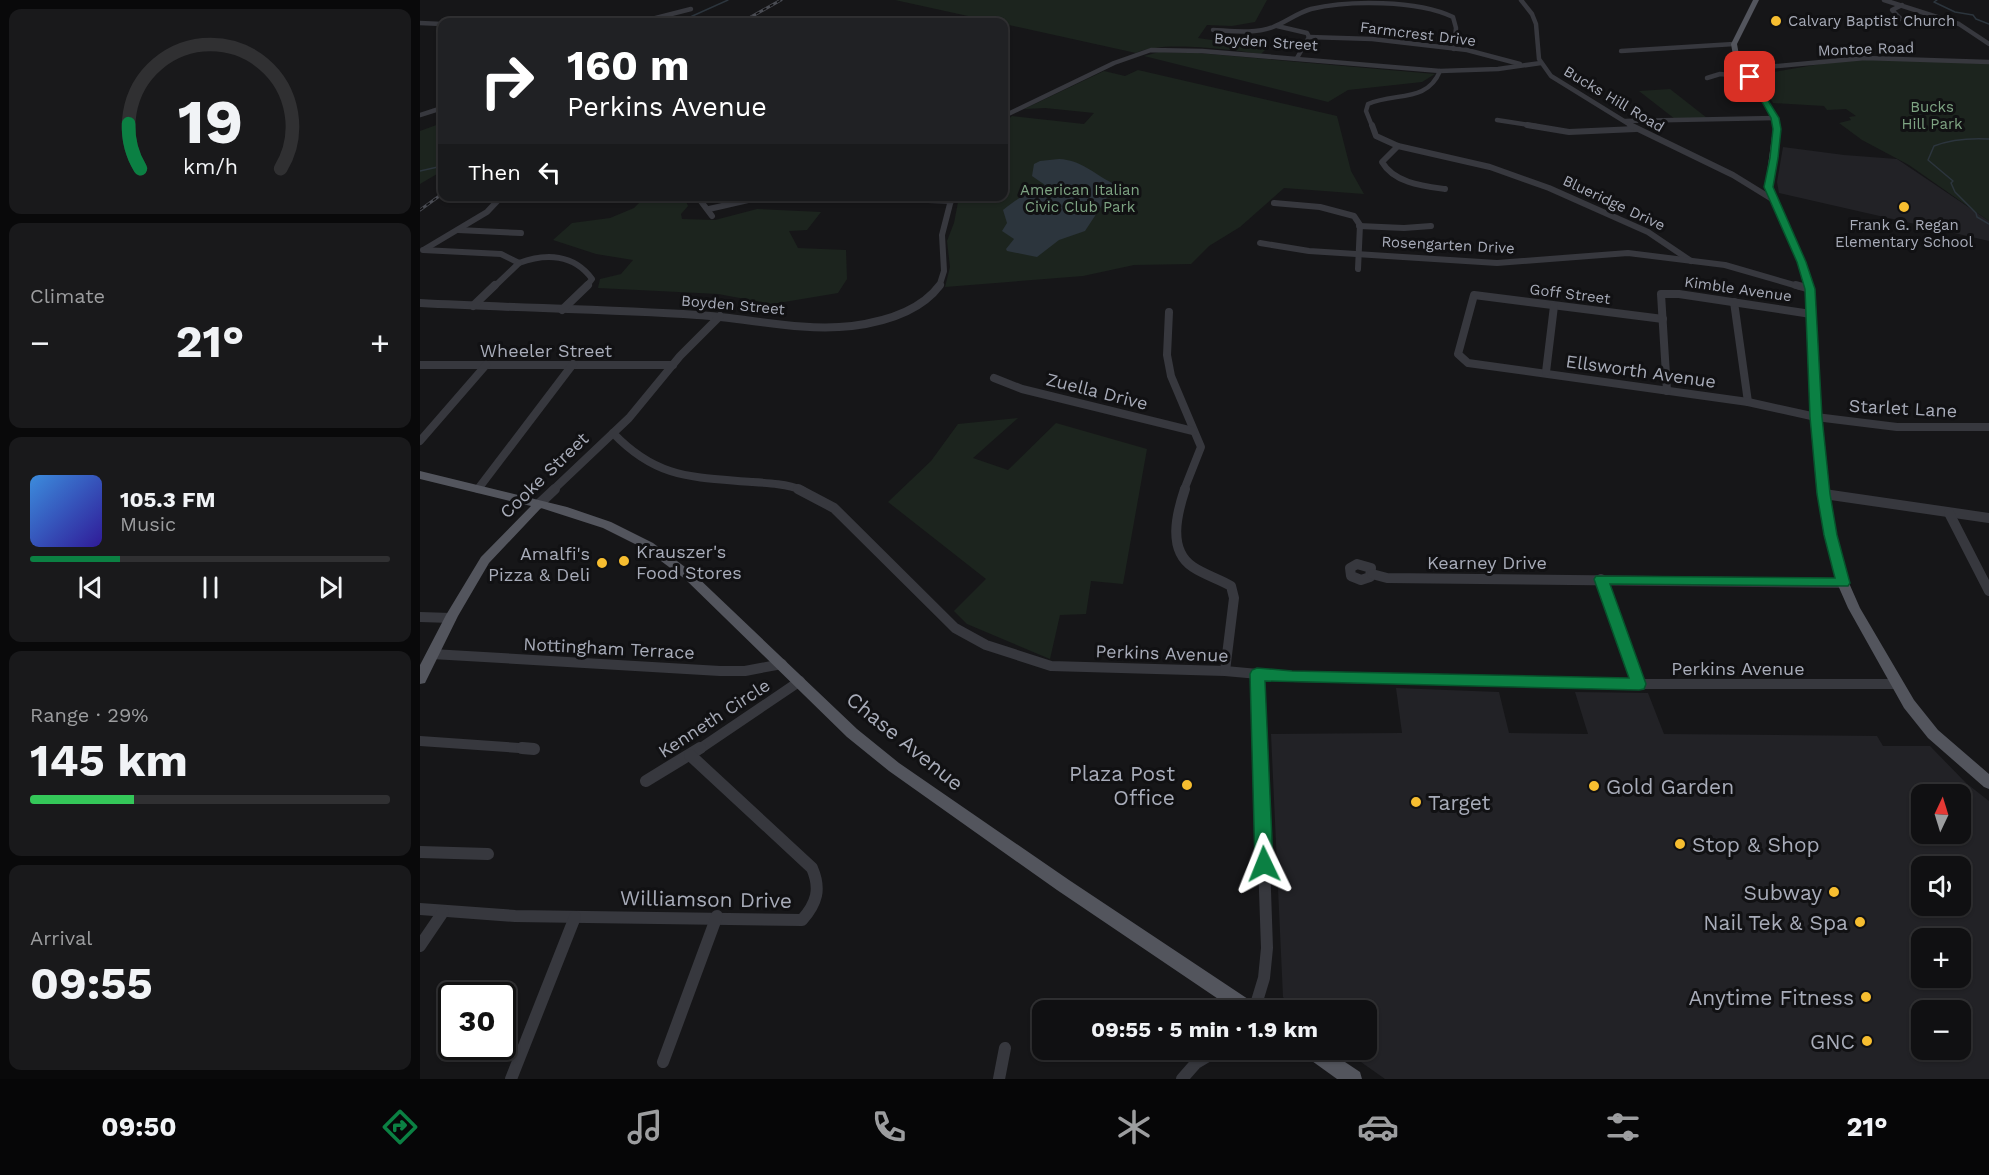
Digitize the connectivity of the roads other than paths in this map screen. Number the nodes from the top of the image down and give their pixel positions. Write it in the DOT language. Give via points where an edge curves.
graph roads {
  1 [pos="1521,0"];
  2 [pos="1756,0"];
  3 [pos="1884,0"];
  4 [pos="1902,5"];
  5 [pos="691,9"];
  6 [pos="656,18"];
  7 [pos="1901,19"];
  8 [pos="420,23"];
  9 [pos="438,24"];
  10 [pos="1277,26"];
  11 [pos="1213,30"];
  12 [pos="1310,37"];
  13 [pos="1734,44"];
  14 [pos="1989,44"];
  15 [pos="1454,48"];
  16 [pos="1621,51"];
  17 [pos="1297,58"];
  18 [pos="1989,62"];
  19 [pos="1540,63"];
  20 [pos="1522,65"];
  21 [pos="1745,69"];
  22 [pos="1440,71"];
  23 [pos="1750,77"];
  24 [pos="1707,78"];
  25 [pos="438,109"];
  26 [pos="1008,114"];
  27 [pos="420,115"];
  28 [pos="1775,118"];
  29 [pos="1497,120"];
  30 [pos="1623,121"];
  31 [pos="1636,129"];
  32 [pos="1398,146"];
  33 [pos="1444,189"];
  34 [pos="1772,199"];
  35 [pos="497,201"];
  36 [pos="702,201"];
  37 [pos="744,201"];
  38 [pos="952,201"];
  39 [pos="1274,203"];
  40 [pos="709,209"];
  41 [pos="712,216"];
  42 [pos="1359,226"];
  43 [pos="1431,226"];
  44 [pos="458,230"];
  45 [pos="520,233"];
  46 [pos="1260,243"];
  47 [pos="422,251"];
  48 [pos="1358,253"];
  49 [pos="1691,261"];
  50 [pos="519,263"];
  51 [pos="1358,269"];
  52 [pos="1810,289"];
  53 [pos="1734,302"];
  54 [pos="420,303"];
  55 [pos="473,306"];
  56 [pos="1554,306"];
  57 [pos="562,310"];
  58 [pos="1169,312"];
  59 [pos="1811,314"];
  60 [pos="720,316"];
  61 [pos="1663,319"];
  62 [pos="1461,359"];
  63 [pos="573,364"];
  64 [pos="420,365"];
  65 [pos="486,365"];
  66 [pos="673,365"];
  67 [pos="1546,372"];
  68 [pos="994,378"];
  69 [pos="1667,391"];
  70 [pos="1749,402"];
  71 [pos="1816,417"];
  72 [pos="1989,427"];
  73 [pos="1193,431"];
  74 [pos="613,433"];
  75 [pos="420,441"];
  76 [pos="420,475"];
  77 [pos="477,489"];
  78 [pos="1824,494"];
  79 [pos="539,504"];
  80 [pos="1949,513"];
  81 [pos="1989,518"];
  82 [pos="1372,574"];
  83 [pos="1601,579"];
  84 [pos="1843,583"];
  85 [pos="1989,591"];
  86 [pos="420,617"];
  87 [pos="451,618"];
  88 [pos="432,654"];
  89 [pos="782,664"];
  90 [pos="1225,671"];
  91 [pos="1257,674"];
  92 [pos="420,679"];
  93 [pos="800,681"];
  94 [pos="1639,684"];
  95 [pos="1896,684"];
  96 [pos="420,741"];
  97 [pos="534,749"];
  98 [pos="690,755"];
  99 [pos="646,781"];
  100 [pos="1989,783"];
  101 [pos="420,852"];
  102 [pos="488,854"];
  103 [pos="420,909"];
  104 [pos="443,912"];
  105 [pos="717,916"];
  106 [pos="575,917"];
  107 [pos="420,946"];
  108 [pos="1236,1000"];
  109 [pos="1257,1000"];
  110 [pos="1005,1048"];
  111 [pos="1201,1060"];
  112 [pos="1325,1060"];
  113 [pos="663,1062"];
  114 [pos="511,1079"];
  115 [pos="999,1079"];
  116 [pos="1182,1079"];
  117 [pos="1353,1079"];
  1 -- 19 [label="street, Bucks Hill Road" via="1536,24"];
  2 -- 13 [label="main road"];
  3 -- 4 [label="street"];
  4 -- 7 [label="street" via="1892,10"];
  4 -- 14 [label="street" via="1959,24"];
  5 -- 6 [label="street"];
  8 -- 9 [label="street"];
  10 -- 11 [label="street" via="1252,32"];
  10 -- 12 [label="street, Farmcrest Drive"];
  10 -- 15 [label="street" via="1326,5 1412,4 1453,17"];
  12 -- 15 [label="street, Farmcrest Drive"];
  12 -- 17 [label="street"];
  13 -- 16 [label="street"];
  13 -- 21 [label="main road"];
  15 -- 20 [label="street, Farmcrest Drive"];
  17 -- 22 [label="street, Boyden Street"];
  17 -- 26 [label="street, Boyden Street" via="1151,50 1114,63"];
  18 -- 21 [label="street, Montoe Road" via="1865,58"];
  19 -- 20 [label="street, Boyden Street"];
  19 -- 30 [label="street, Bucks Hill Road" via="1551,76"];
  20 -- 22 [label="street, Boyden Street"];
  21 -- 23 [label="main road"];
  22 -- 32 [label="street" via="1432,88 1380,99 1366,108 1376,136"];
  23 -- 24 [label="street"];
  23 -- 28 [label="main road"];
  25 -- 27 [label="street"];
  28 -- 30 [label="street"];
  28 -- 34 [label="main road" via="1769,187"];
  29 -- 31 [label="street" via="1569,132"];
  30 -- 31 [label="street, Bucks Hill Road"];
  31 -- 34 [label="street, Bucks Hill Road" via="1733,175"];
  32 -- 33 [label="street" via="1382,162 1390,173"];
  32 -- 49 [label="street, Blueridge Drive" via="1521,177 1648,232"];
  34 -- 52 [label="main road" via="1802,262"];
  35 -- 44 [label="street"];
  36 -- 40 [label="street"];
  37 -- 40 [label="street"];
  38 -- 60 [label="street, Boyden Street" via="941,243 945,278 932,295 909,310 840,327"];
  39 -- 42 [label="street" via="1339,210 1354,217"];
  40 -- 41 [label="street"];
  42 -- 43 [label="street"];
  42 -- 48 [label="street"];
  44 -- 45 [label="street"];
  44 -- 47 [label="street"];
  46 -- 48 [label="street, Rosengarten Drive"];
  47 -- 50 [label="street" via="501,254"];
  48 -- 49 [label="street, Rosengarten Drive" via="1497,263 1609,253"];
  48 -- 51 [label="street"];
  49 -- 52 [label="street, Rosengarten Drive" via="1756,272"];
  50 -- 55 [label="street"];
  50 -- 57 [label="street" via="541,256 572,261 588,272 592,279 588,285"];
  52 -- 59 [label="main road"];
  53 -- 59 [label="street, Kimble Avenue"];
  53 -- 61 [label="street, Kimble Avenue" via="1661,294"];
  53 -- 70 [label="street"];
  54 -- 55 [label="street, Boyden Street"];
  55 -- 57 [label="street, Boyden Street"];
  56 -- 61 [label="street, Goff Street"];
  56 -- 62 [label="street, Goff Street" via="1474,295 1458,354"];
  56 -- 67 [label="street"];
  57 -- 60 [label="street, Boyden Street"];
  58 -- 73 [label="street" via="1167,355 1171,376"];
  59 -- 71 [label="main road"];
  60 -- 66 [label="street, Cooke Street"];
  61 -- 69 [label="street"];
  62 -- 67 [label="street, Ellsworth Avenue"];
  63 -- 65 [label="street, Wheeler Street"];
  63 -- 66 [label="street, Wheeler Street"];
  63 -- 77 [label="street"];
  64 -- 65 [label="street, Wheeler Street"];
  65 -- 75 [label="street"];
  66 -- 74 [label="street, Cooke Street"];
  67 -- 69 [label="street, Ellsworth Avenue"];
  68 -- 73 [label="street, Zuella Drive" via="1016,387"];
  69 -- 70 [label="street, Ellsworth Avenue"];
  70 -- 71 [label="street, Ellsworth Avenue"];
  71 -- 72 [label="street, Starlet Lane" via="1897,427"];
  71 -- 78 [label="main road"];
  73 -- 90 [label="street" via="1201,447 1187,478 1174,537 1179,552 1190,565 1231,586 1234,598"];
  74 -- 79 [label="street, Cooke Street"];
  74 -- 90 [label="street, Perkins Avenue" via="622,446 675,473 709,480 790,486 814,495 834,508 941,616 986,645 1051,666"];
  76 -- 77 [label="main road, Chase Avenue"];
  77 -- 79 [label="main road, Chase Avenue"];
  78 -- 80 [label="street"];
  78 -- 84 [label="main road"];
  79 -- 87 [label="main road, Cooke Street" via="485,560"];
  79 -- 89 [label="main road, Chase Avenue" via="607,525 649,546 689,576"];
  80 -- 81 [label="street"];
  80 -- 85 [label="street"];
  82 -- 83 [label="street, Kearney Drive" via="1387,578"];
  83 -- 84 [label="street, Kearney Drive"];
  83 -- 94 [label="street"];
  84 -- 95 [label="main road"];
  86 -- 87 [label="street"];
  87 -- 88 [label="main road, Cooke Street"];
  88 -- 89 [label="street, Nottingham Terrace" via="745,671"];
  88 -- 92 [label="main road, Cooke Street"];
  89 -- 93 [label="main road, Chase Avenue"];
  90 -- 91 [label="street, Perkins Avenue"];
  91 -- 94 [label="street, Perkins Avenue"];
  91 -- 109 [label="street" via="1267,948"];
  93 -- 98 [label="street, Kenneth Circle"];
  93 -- 108 [label="main road, Chase Avenue" via="852,733 894,767"];
  94 -- 95 [label="street, Perkins Avenue"];
  95 -- 100 [label="main road" via="1933,734"];
  96 -- 97 [label="street"];
  98 -- 99 [label="street, Kenneth Circle"];
  98 -- 105 [label="street, Williamson Drive" via="812,868 819,883 815,907 802,920"];
  101 -- 102 [label="street"];
  103 -- 104 [label="street, Williamson Drive"];
  104 -- 106 [label="street, Williamson Drive"];
  104 -- 107 [label="street"];
  105 -- 106 [label="street, Williamson Drive"];
  105 -- 113 [label="street"];
  106 -- 114 [label="street"];
  110 -- 115 [label="street"];
  111 -- 116 [label="street"];
  112 -- 117 [label="main road"];
}
